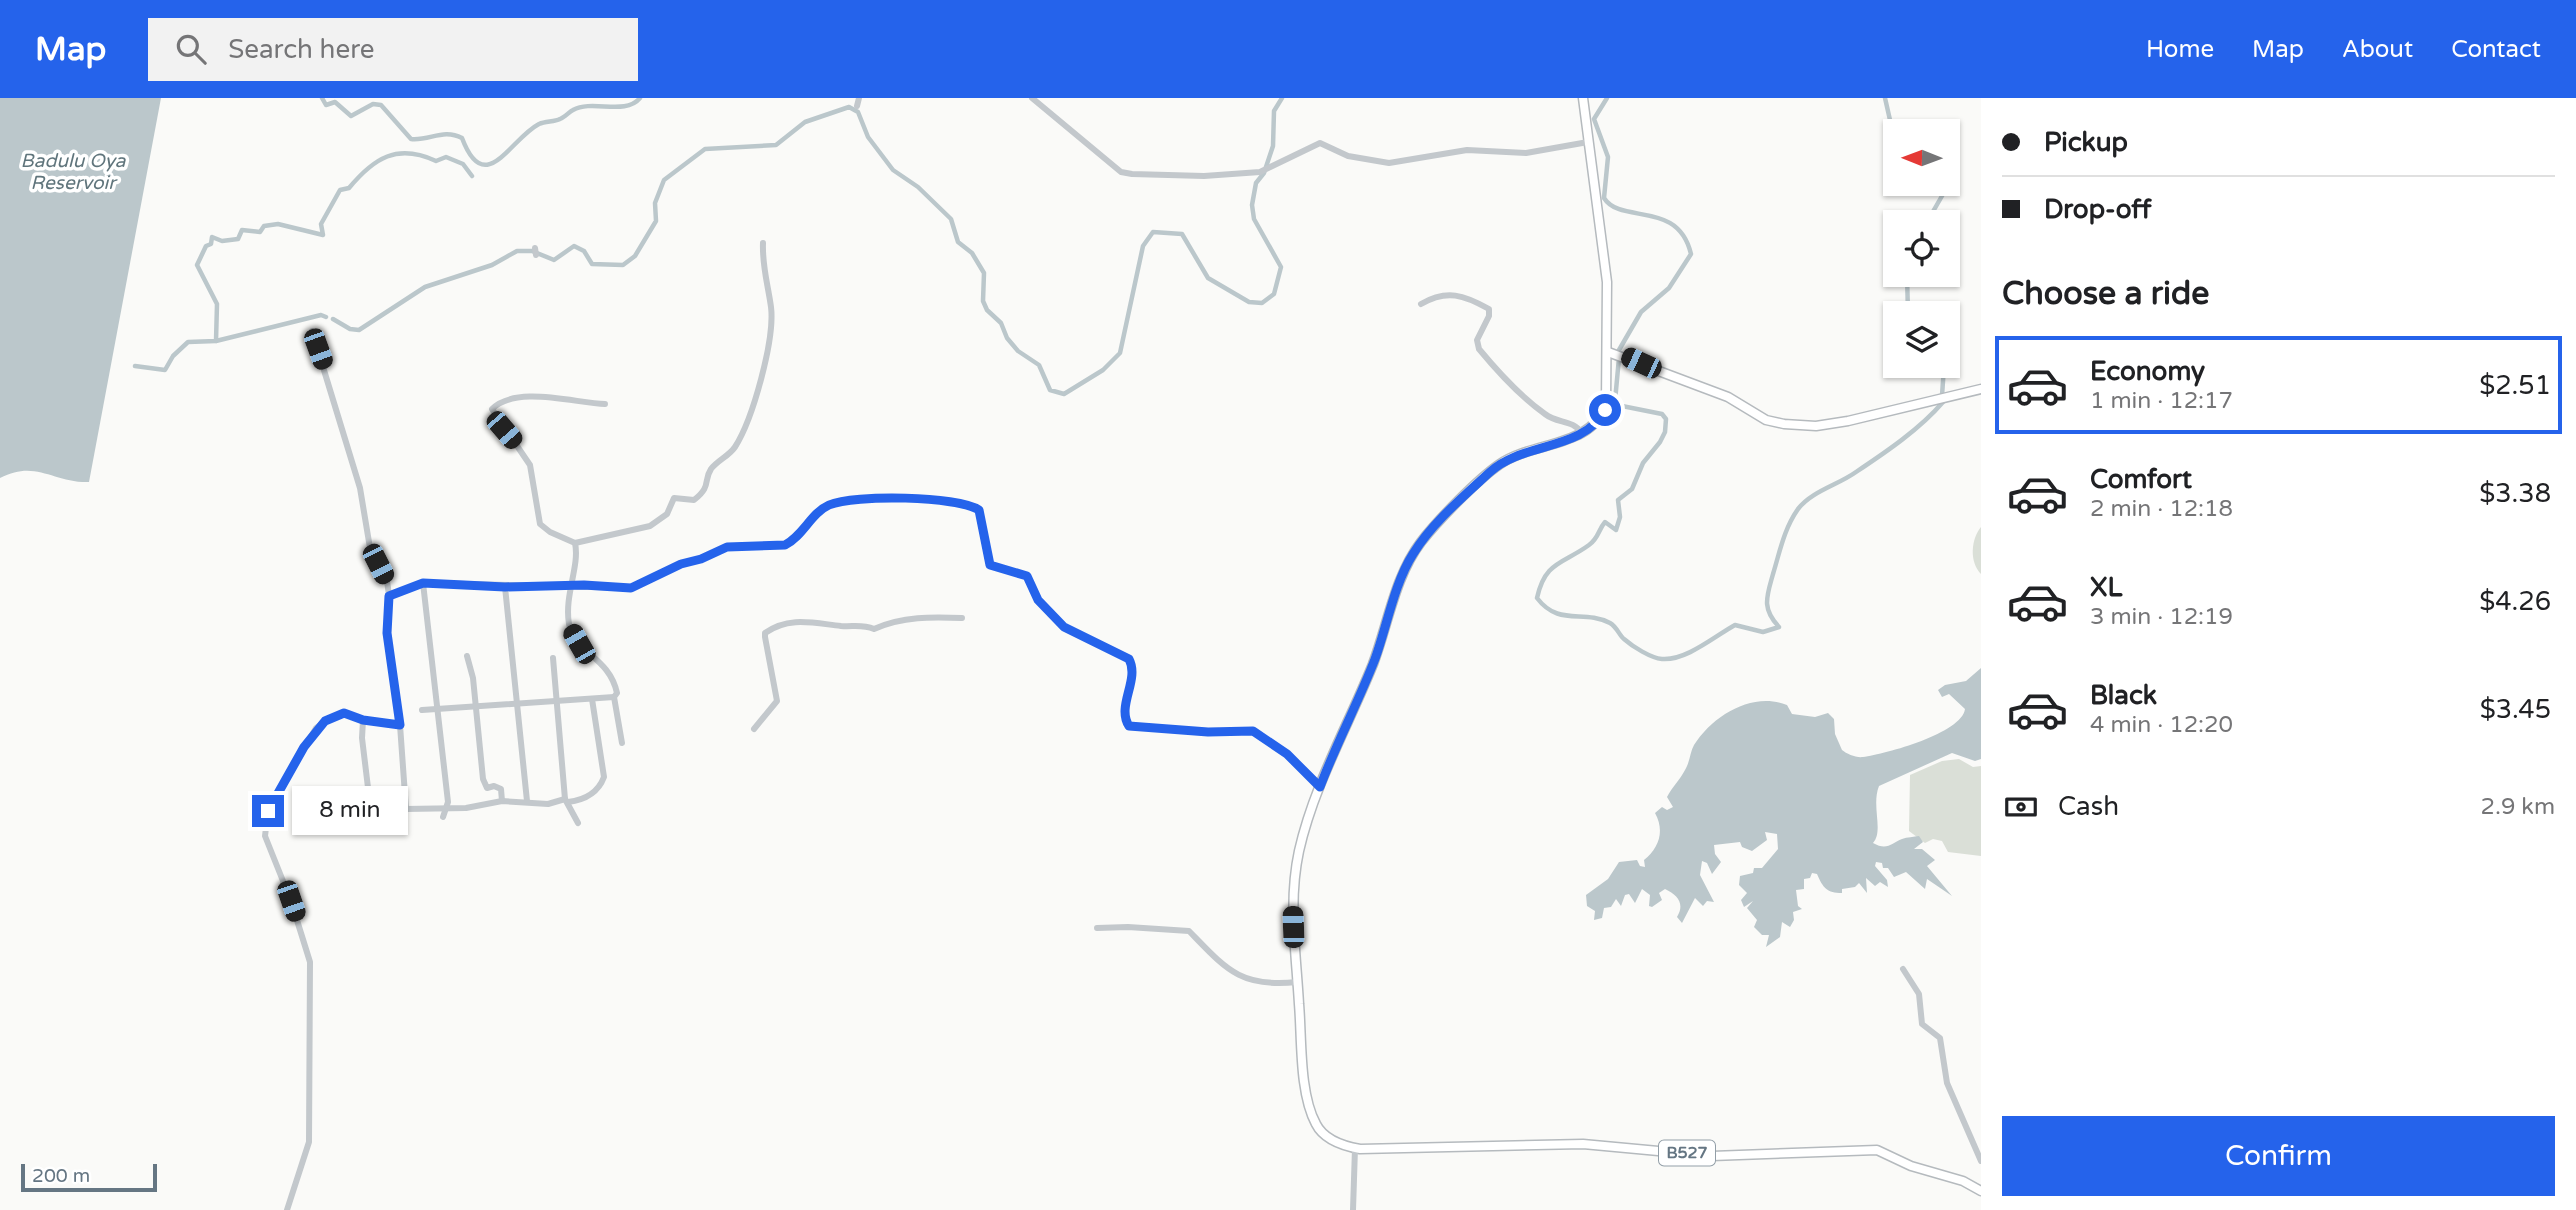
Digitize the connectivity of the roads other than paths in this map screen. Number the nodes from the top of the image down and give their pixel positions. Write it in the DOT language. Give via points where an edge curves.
graph roads {
  1 [pos="859,98"];
  2 [pos="1031,98"];
  3 [pos="1583,98"];
  4 [pos="857,106"];
  5 [pos="1588,142"];
  6 [pos="763,243"];
  7 [pos="1421,304"];
  8 [pos="312,331"];
  9 [pos="1608,352"];
  10 [pos="1981,388"];
  11 [pos="605,404"];
  12 [pos="1582,433"];
  13 [pos="575,543"];
  14 [pos="423,583"];
  15 [pos="570,586"];
  16 [pos="505,587"];
  17 [pos="389,596"];
  18 [pos="962,618"];
  19 [pos="467,656"];
  20 [pos="553,658"];
  21 [pos="614,697"];
  22 [pos="592,699"];
  23 [pos="556,701"];
  24 [pos="516,703"];
  25 [pos="474,708"];
  26 [pos="436,709"];
  27 [pos="422,710"];
  28 [pos="363,720"];
  29 [pos="400,725"];
  30 [pos="754,729"];
  31 [pos="622,743"];
  32 [pos="1320,787"];
  33 [pos="527,801"];
  34 [pos="567,801"];
  35 [pos="502,802"];
  36 [pos="447,808"];
  37 [pos="443,817"];
  38 [pos="578,823"];
  39 [pos="373,829"];
  40 [pos="1097,928"];
  41 [pos="1903,969"];
  42 [pos="1297,982"];
  43 [pos="1355,1148"];
  44 [pos="1981,1161"];
  45 [pos="1981,1191"];
  46 [pos="287,1210"];
  47 [pos="1353,1210"];
  1 -- 4 [label="street"];
  2 -- 5 [label="street" via="1121,172 1204,176 1264,171 1320,143 1348,156 1389,163 1467,150 1526,153"];
  3 -- 5 [label="main road"];
  5 -- 9 [label="main road" via="1606,270"];
  6 -- 13 [label="street" via="763,272 771,308 768,347 749,418 735,447 710,470 706,489 694,500 674,498 667,514 650,526"];
  7 -- 12 [label="street" via="1456,293 1489,309 1476,342 1479,349 1529,402"];
  8 -- 17 [label="street" via="360,488 370,548 387,581"];
  9 -- 10 [label="main road" via="1728,397 1766,420 1784,424 1848,421"];
  9 -- 12 [label="main road" via="1606,404 1598,421"];
  11 -- 13 [label="street" via="531,398 499,402 492,409 530,466 540,524"];
  12 -- 32 [label="main road, B527" via="1517,454 1498,465 1422,541 1409,561 1374,661"];
  13 -- 15 [label="street"];
  14 -- 16 [label="street"];
  14 -- 17 [label="street"];
  14 -- 26 [label="street"];
  15 -- 16 [label="street"];
  15 -- 21 [label="street" via="569,626 579,644 609,670 617,693"];
  15 -- 32 [label="street" via="631,588 727,547 785,545 822,509 841,501 884,497 967,503 979,510 984,523 990,565 1027,576 1038,600 1064,627 1129,659 1133,666 1125,712 1129,726 1253,731 1287,754"];
  16 -- 24 [label="street"];
  17 -- 29 [label="street" via="387,633"];
  18 -- 30 [label="street" via="891,621 874,629 825,621 774,626 765,637 777,701"];
  19 -- 25 [label="street"];
  20 -- 23 [label="street"];
  21 -- 22 [label="street"];
  21 -- 31 [label="street"];
  22 -- 23 [label="street"];
  22 -- 34 [label="street" via="604,777 591,794"];
  23 -- 24 [label="street"];
  23 -- 34 [label="street"];
  24 -- 25 [label="street"];
  24 -- 33 [label="street"];
  25 -- 26 [label="street"];
  25 -- 35 [label="street" via="485,785 501,789"];
  26 -- 27 [label="street"];
  26 -- 36 [label="street"];
  28 -- 29 [label="street"];
  28 -- 39 [label="street"];
  28 -- 46 [label="street" via="344,713 316,728 268,811 267,845 310,962 309,1142"];
  29 -- 36 [label="street" via="405,809"];
  32 -- 42 [label="main road, B527" via="1304,831 1294,881"];
  33 -- 34 [label="street"];
  33 -- 35 [label="street"];
  34 -- 38 [label="street"];
  35 -- 36 [label="street"];
  36 -- 37 [label="street"];
  40 -- 42 [label="street" via="1189,931 1233,973 1261,984"];
  41 -- 44 [label="street" via="1919,994 1922,1024 1940,1038 1947,1083"];
  42 -- 43 [label="main road, B527" via="1312,1116 1322,1132"];
  43 -- 45 [label="main road, B527" via="1583,1144 1712,1156 1877,1150"];
  43 -- 47 [label="street"];
}
